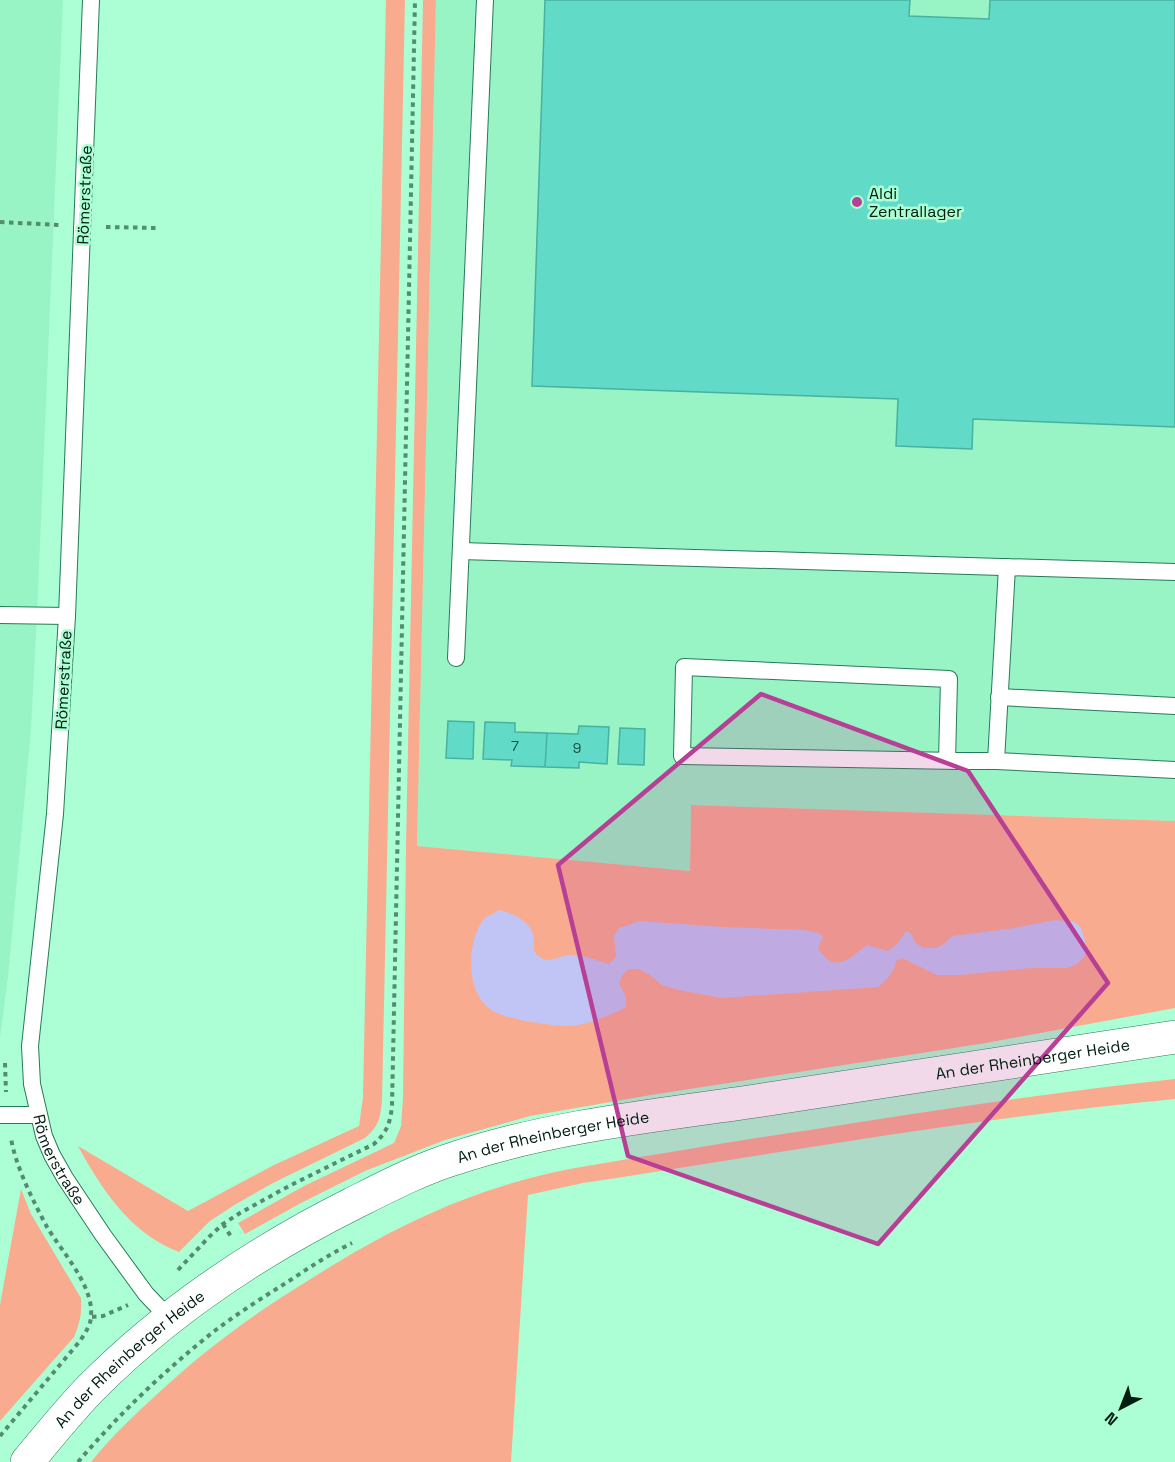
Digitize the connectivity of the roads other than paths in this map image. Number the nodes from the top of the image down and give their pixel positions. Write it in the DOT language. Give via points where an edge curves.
graph roads {
  1 [pos="92,0"];
  2 [pos="485,0"];
  3 [pos="461,551"];
  4 [pos="1007,567"];
  5 [pos="1175,572"];
  6 [pos="0,615"];
  7 [pos="66,616"];
  8 [pos="456,658"];
  9 [pos="999,697"];
  10 [pos="1175,706"];
  11 [pos="947,761"];
  12 [pos="996,762"];
  13 [pos="1175,770"];
  14 [pos="1175,1037"];
  15 [pos="0,1115"];
  16 [pos="38,1115"];
  17 [pos="169,1318"];
  18 [pos="27,1462"];
  1 -- 7 [label="lane, Römerstraße"];
  2 -- 3 [label="lane"];
  3 -- 4 [label="lane"];
  3 -- 8 [label="lane"];
  4 -- 5 [label="lane"];
  4 -- 9 [label="lane"];
  6 -- 7 [label="lane"];
  7 -- 16 [label="lane, Römerstraße" via="54,813 30,1046"];
  9 -- 10 [label="lane"];
  9 -- 12 [label="lane"];
  11 -- 11 [label="lane" via="682,756 684,667 949,679"];
  11 -- 12 [label="lane"];
  12 -- 13 [label="lane"];
  14 -- 17 [label="street, An der Rheinberger Heide" via="629,1120 526,1139 456,1158 328,1216 213,1286"];
  15 -- 16 [label="lane"];
  16 -- 17 [label="lane, Römerstraße" via="65,1178 146,1294"];
  17 -- 18 [label="street, An der Rheinberger Heide" via="90,1389"];
}
